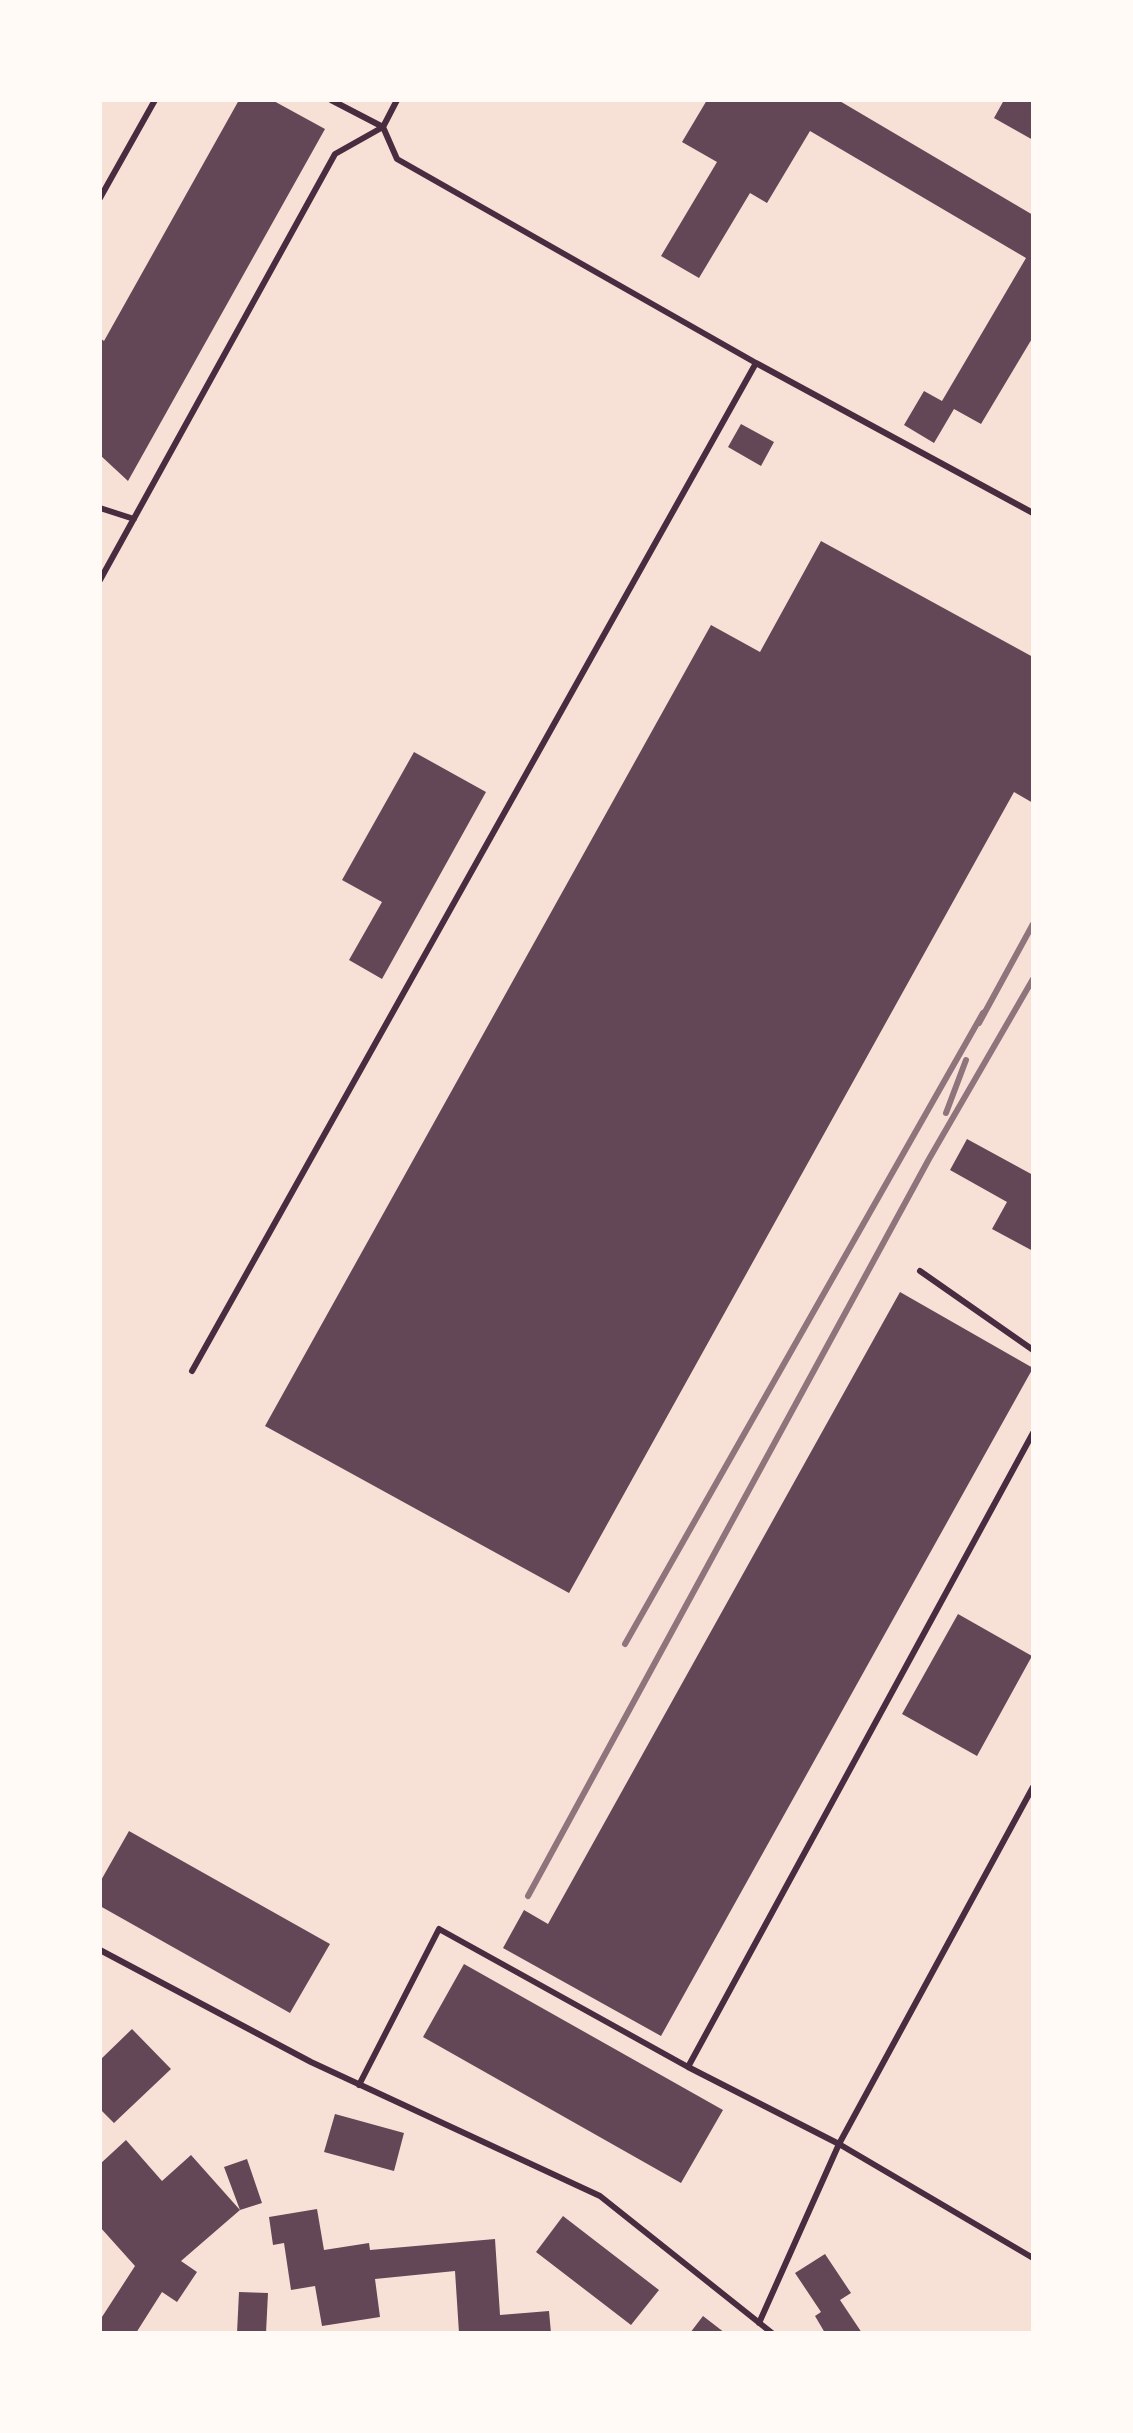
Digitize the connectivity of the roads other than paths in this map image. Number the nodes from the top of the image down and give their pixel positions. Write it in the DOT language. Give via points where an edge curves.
graph roads {
  1 [pos="155,100"];
  2 [pos="331,100"];
  3 [pos="397,100"];
  4 [pos="383,127"];
  5 [pos="100,198"];
  6 [pos="756,363"];
  7 [pos="100,508"];
  8 [pos="1033,513"];
  9 [pos="134,519"];
  10 [pos="100,580"];
  11 [pos="920,1271"];
  12 [pos="1033,1350"];
  13 [pos="192,1371"];
  14 [pos="1033,1433"];
  15 [pos="1033,1787"];
  16 [pos="100,1950"];
  17 [pos="688,2067"];
  18 [pos="359,2085"];
  19 [pos="839,2144"];
  20 [pos="1033,2258"];
  21 [pos="759,2323"];
  22 [pos="772,2333"];
  1 -- 5 [label="lane"];
  2 -- 4 [label="lane"];
  3 -- 4 [label="lane"];
  4 -- 6 [label="lane" via="397,159"];
  4 -- 9 [label="lane" via="335,154"];
  6 -- 8 [label="lane"];
  6 -- 13 [label="lane"];
  7 -- 9 [label="lane"];
  9 -- 10 [label="lane"];
  11 -- 12 [label="lane"];
  14 -- 17 [label="lane"];
  15 -- 19 [label="lane"];
  16 -- 18 [label="lane"];
  17 -- 18 [label="lane" via="439,1929"];
  17 -- 19 [label="lane"];
  18 -- 21 [label="lane" via="600,2196"];
  19 -- 20 [label="lane"];
  19 -- 21 [label="lane"];
  21 -- 22 [label="lane"];
}
